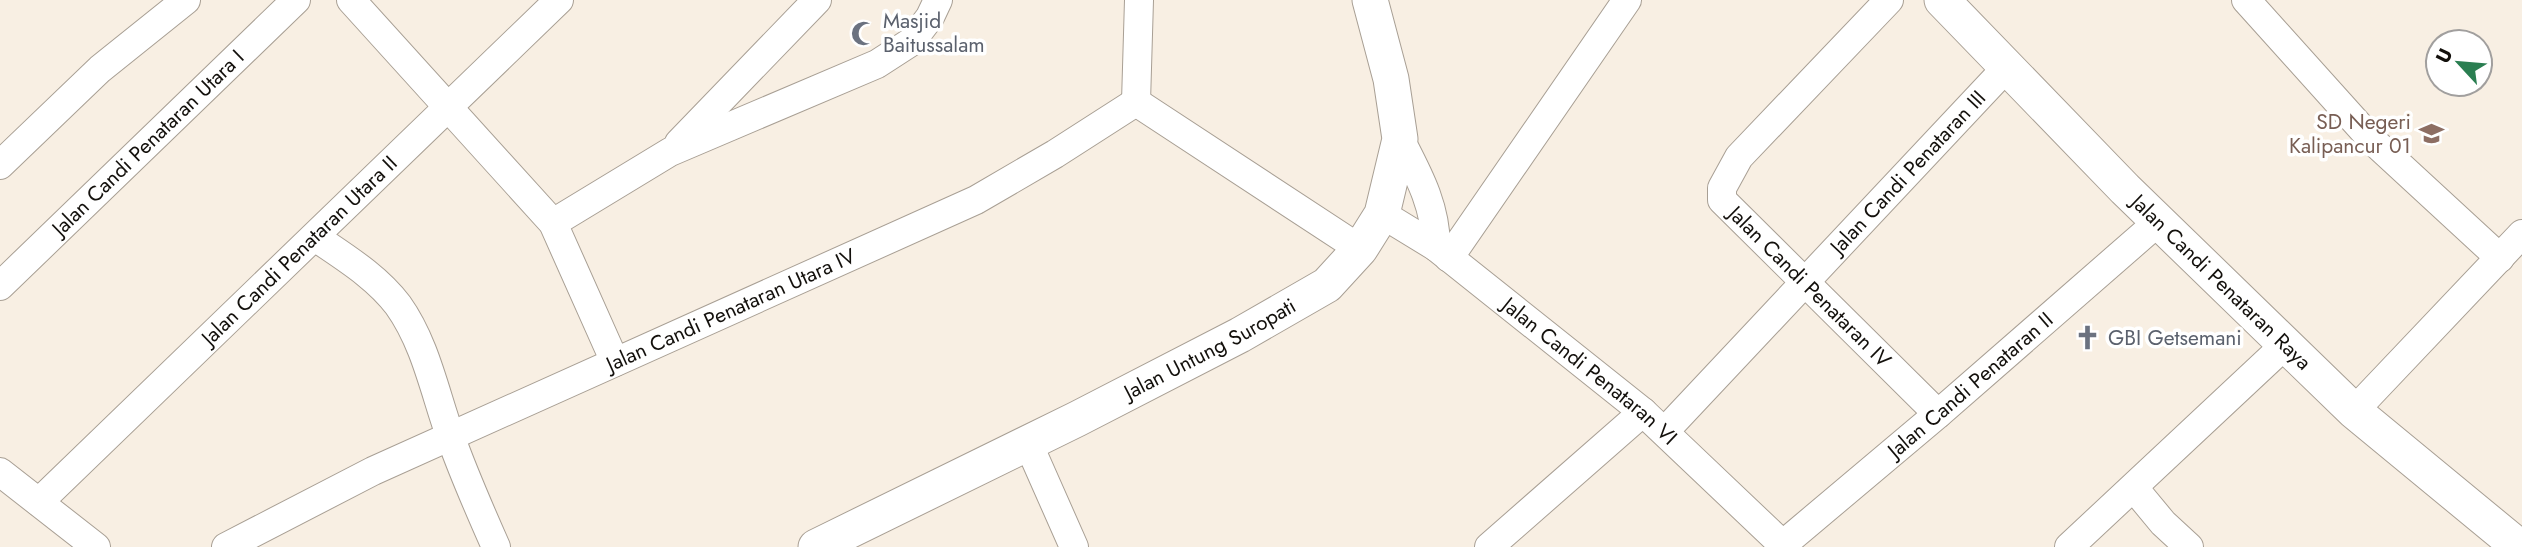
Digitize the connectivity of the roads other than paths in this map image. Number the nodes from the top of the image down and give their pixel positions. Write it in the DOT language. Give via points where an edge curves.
graph roads {
  1 [pos="186,0"];
  2 [pos="296,0"];
  3 [pos="351,0"];
  4 [pos="559,0"];
  5 [pos="817,0"];
  6 [pos="938,0"];
  7 [pos="1139,0"];
  8 [pos="1370,0"];
  9 [pos="1627,0"];
  10 [pos="1889,0"];
  11 [pos="1942,0"];
  12 [pos="2246,0"];
  13 [pos="2007,68"];
  14 [pos="1136,102"];
  15 [pos="449,107"];
  16 [pos="1400,139"];
  17 [pos="670,152"];
  18 [pos="0,164"];
  19 [pos="1382,214"];
  20 [pos="2158,222"];
  21 [pos="553,223"];
  22 [pos="315,237"];
  23 [pos="1360,248"];
  24 [pos="2513,250"];
  25 [pos="1442,252"];
  26 [pos="1806,281"];
  27 [pos="0,286"];
  28 [pos="2286,345"];
  29 [pos="615,362"];
  30 [pos="2354,411"];
  31 [pos="1643,412"];
  32 [pos="1938,414"];
  33 [pos="1665,431"];
  34 [pos="450,438"];
  35 [pos="1028,443"];
  36 [pos="0,472"];
  37 [pos="2134,488"];
  38 [pos="39,502"];
  39 [pos="1782,546"];
  40 [pos="96,547"];
  41 [pos="226,547"];
  42 [pos="496,547"];
  43 [pos="816,547"];
  44 [pos="1074,547"];
  45 [pos="1489,547"];
  46 [pos="2069,547"];
  47 [pos="2189,547"];
  48 [pos="2519,547"];
  1 -- 18 [label="street" via="100,69"];
  2 -- 27 [label="street, Jalan Candi Penataran Utara I"];
  3 -- 15 [label="street"];
  4 -- 15 [label="street, Jalan Candi Penataran Utara II"];
  5 -- 17 [label="street"];
  6 -- 17 [label="street" via="911,42 877,64"];
  7 -- 14 [label="street"];
  8 -- 16 [label="main road, Jalan Untung Suropati" via="1391,79"];
  9 -- 25 [label="street"];
  10 -- 26 [label="street, Jalan Candi Penataran IV" via="1739,157 1722,188 1722,200"];
  11 -- 13 [label="main road, Jalan Candi Penataran Raya"];
  12 -- 24 [label="street" via="2372,140"];
  13 -- 20 [label="main road, Jalan Candi Penataran Raya"];
  13 -- 26 [label="street, Jalan Candi Penataran III"];
  14 -- 23 [label="street"];
  14 -- 29 [label="street, Jalan Candi Penataran Utara IV" via="976,200"];
  15 -- 21 [label="street"];
  15 -- 22 [label="street, Jalan Candi Penataran Utara II"];
  16 -- 19 [label="main road, Jalan Untung Suropati"];
  16 -- 25 [label="street" via="1426,188"];
  17 -- 21 [label="street"];
  19 -- 23 [label="main road, Jalan Untung Suropati"];
  19 -- 25 [label="street, Jalan Candi Penataran VI"];
  20 -- 28 [label="main road, Jalan Candi Penataran Raya"];
  20 -- 32 [label="street, Jalan Candi Penataran II"];
  21 -- 29 [label="street"];
  22 -- 34 [label="street" via="367,274 397,305 426,363"];
  22 -- 38 [label="street, Jalan Candi Penataran Utara II"];
  23 -- 35 [label="main road, Jalan Untung Suropati" via="1327,285 1240,335"];
  24 -- 30 [label="street"];
  25 -- 31 [label="street, Jalan Candi Penataran VI"];
  26 -- 32 [label="street, Jalan Candi Penataran IV"];
  26 -- 33 [label="street, Jalan Candi Penataran III"];
  28 -- 30 [label="main road, Jalan Candi Penataran Raya"];
  28 -- 37 [label="street"];
  29 -- 34 [label="street, Jalan Candi Penataran Utara IV"];
  30 -- 48 [label="main road, Jalan Candi Penataran Raya"];
  31 -- 33 [label="street, Jalan Candi Penataran VI"];
  31 -- 45 [label="street"];
  32 -- 39 [label="street, Jalan Candi Penataran II"];
  33 -- 39 [label="street, Jalan Candi Penataran VI"];
  34 -- 41 [label="street, Jalan Candi Penataran Utara IV" via="373,471"];
  34 -- 42 [label="street"];
  35 -- 43 [label="main road, Jalan Untung Suropati"];
  35 -- 44 [label="street"];
  36 -- 38 [label="street"];
  37 -- 46 [label="street"];
  37 -- 47 [label="street"];
  38 -- 40 [label="street"];
}
